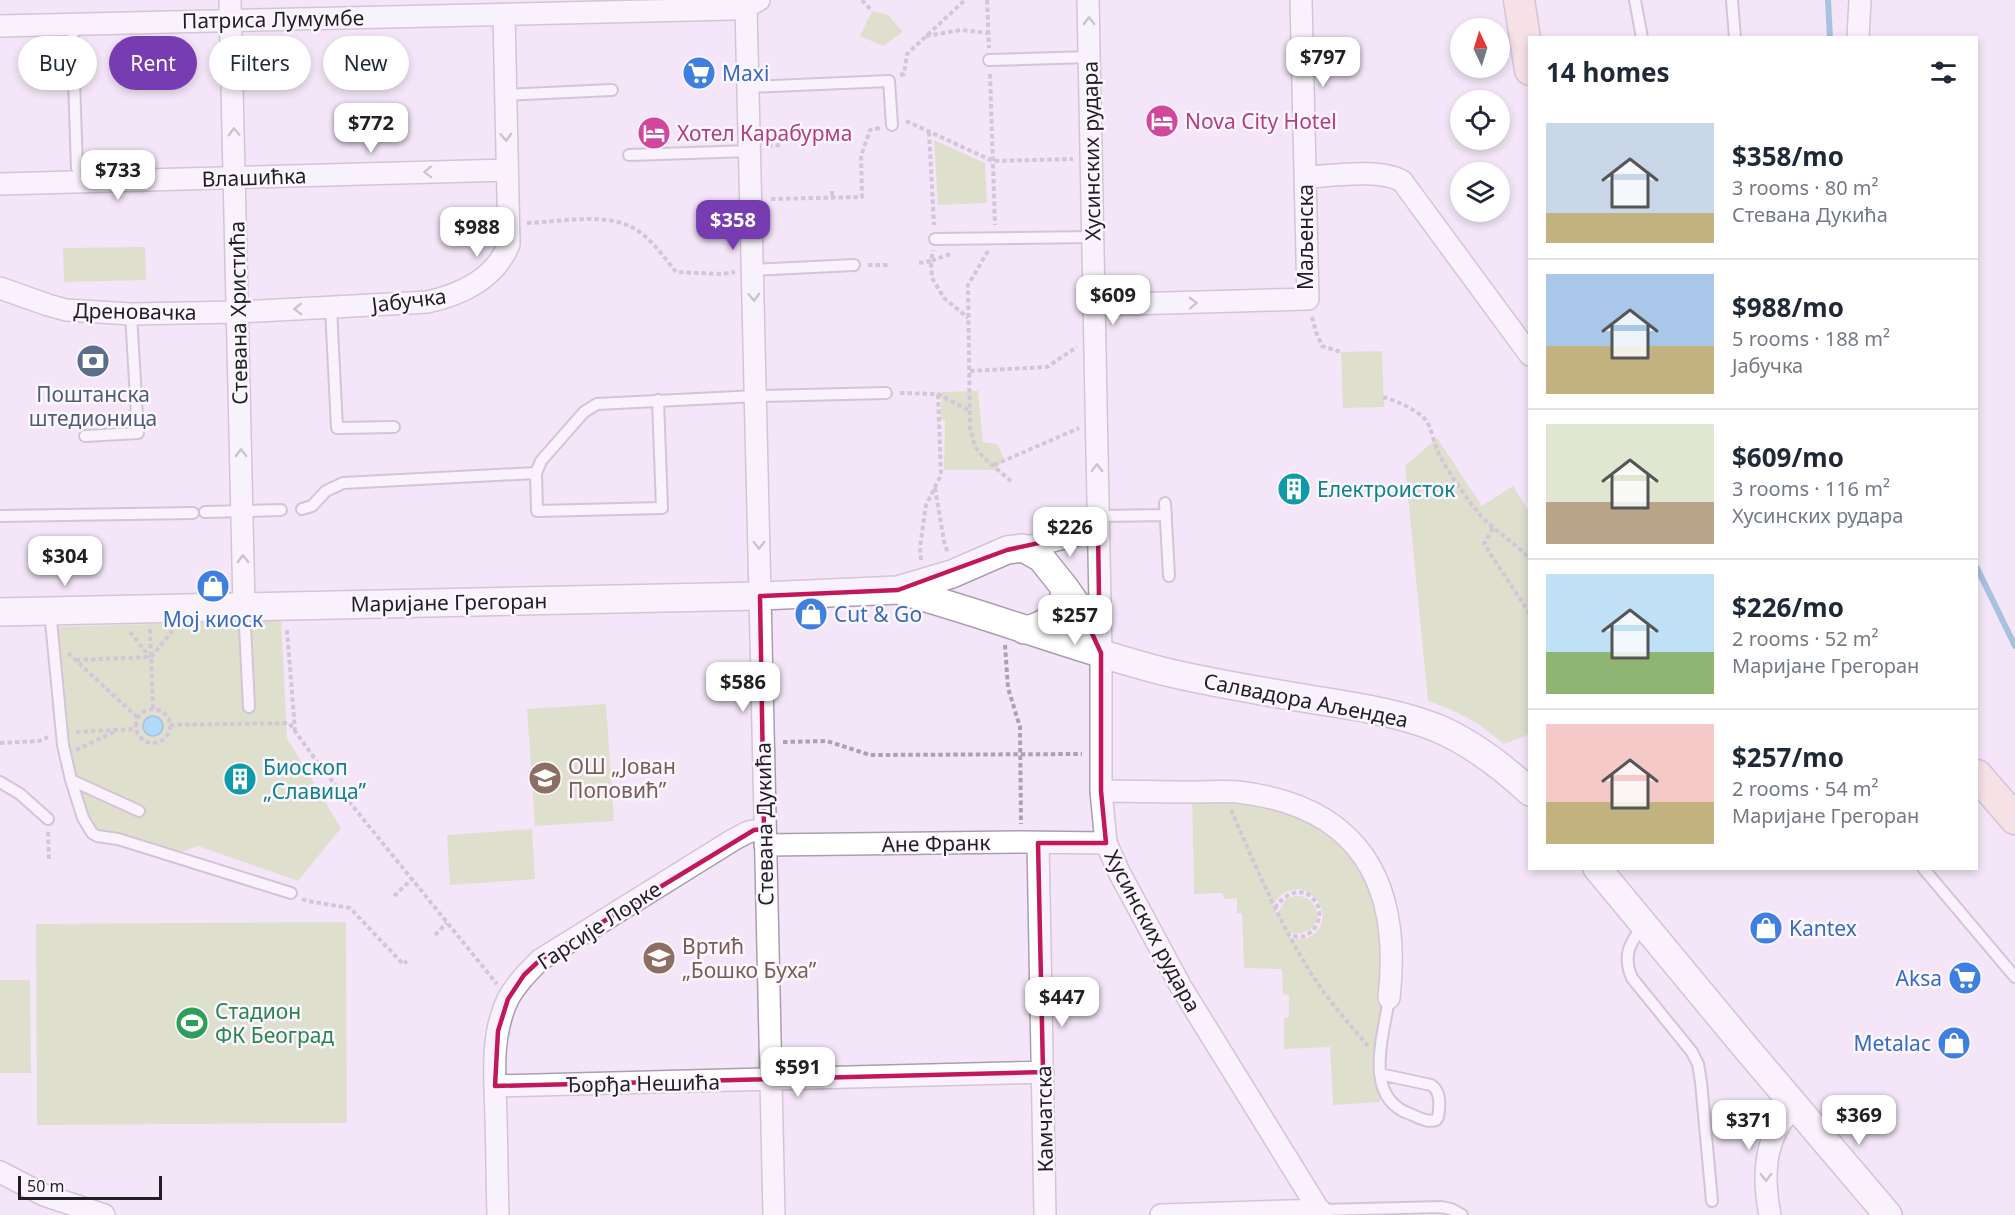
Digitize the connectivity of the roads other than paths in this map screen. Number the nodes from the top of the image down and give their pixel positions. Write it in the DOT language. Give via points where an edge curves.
graph roads {
  1 [pos="1088,0"];
  2 [pos="1301,0"];
  3 [pos="1519,0"];
  4 [pos="1635,0"];
  5 [pos="1732,0"];
  6 [pos="1860,0"];
  7 [pos="752,4"];
  8 [pos="231,10"];
  9 [pos="504,15"];
  10 [pos="72,23"];
  11 [pos="0,26"];
  12 [pos="1642,36"];
  13 [pos="1735,36"];
  14 [pos="1858,36"];
  15 [pos="1089,57"];
  16 [pos="1528,57"];
  17 [pos="989,60"];
  18 [pos="748,87"];
  19 [pos="612,90"];
  20 [pos="505,95"];
  21 [pos="892,120"];
  22 [pos="750,150"];
  23 [pos="629,155"];
  24 [pos="77,168"];
  25 [pos="507,170"];
  26 [pos="1306,177"];
  27 [pos="235,178"];
  28 [pos="0,184"];
  29 [pos="1092,237"];
  30 [pos="935,239"];
  31 [pos="854,266"];
  32 [pos="753,270"];
  33 [pos="0,288"];
  34 [pos="1093,305"];
  35 [pos="331,308"];
  36 [pos="238,312"];
  37 [pos="131,314"];
  38 [pos="1528,352"];
  39 [pos="886,393"];
  40 [pos="757,396"];
  41 [pos="658,400"];
  42 [pos="394,427"];
  43 [pos="85,436"];
  44 [pos="536,473"];
  45 [pos="1165,503"];
  46 [pos="302,509"];
  47 [pos="281,510"];
  48 [pos="243,511"];
  49 [pos="205,512"];
  50 [pos="193,513"];
  51 [pos="1166,515"];
  52 [pos="0,516"];
  53 [pos="1098,523"];
  54 [pos="1023,548"];
  55 [pos="965,568"];
  56 [pos="1169,576"];
  57 [pos="1065,588"];
  58 [pos="898,590"];
  59 [pos="760,596"];
  60 [pos="243,606"];
  61 [pos="1091,606"];
  62 [pos="50,610"];
  63 [pos="0,612"];
  64 [pos="1002,623"];
  65 [pos="1101,652"];
  66 [pos="249,707"];
  67 [pos="1978,776"];
  68 [pos="71,780"];
  69 [pos="0,782"];
  70 [pos="1528,790"];
  71 [pos="1101,791"];
  72 [pos="139,811"];
  73 [pos="48,819"];
  74 [pos="2015,819"];
  75 [pos="765,837"];
  76 [pos="1029,842"];
  77 [pos="1106,843"];
  78 [pos="1600,870"];
  79 [pos="1925,870"];
  80 [pos="291,893"];
  81 [pos="1644,924"];
  82 [pos="2015,977"];
  83 [pos="1389,998"];
  84 [pos="1043,1072"];
  85 [pos="1380,1074"];
  86 [pos="770,1080"];
  87 [pos="495,1086"];
  88 [pos="1796,1106"];
  89 [pos="0,1172"];
  90 [pos="1712,1201"];
  91 [pos="1321,1213"];
  92 [pos="104,1215"];
  93 [pos="498,1215"];
  94 [pos="774,1215"];
  95 [pos="1045,1215"];
  96 [pos="1161,1215"];
  97 [pos="1462,1215"];
  98 [pos="1770,1215"];
  99 [pos="1888,1215"];
  15 -- 1 [label="street, Хусинских рудара, one-way"];
  2 -- 26 [label="street, Маљенска"];
  3 -- 16 [label="main road"];
  4 -- 12 [label="lane"];
  5 -- 13 [label="lane"];
  6 -- 14 [label="street"];
  7 -- 9 [label="street, Патриса Лумумбе" via="732,9"];
  7 -- 18 [label="street, Стевана Дукића"];
  8 -- 9 [label="street, Патриса Лумумбе"];
  8 -- 10 [label="street, Патриса Лумумбе"];
  27 -- 8 [label="street, Стевана Христића, one-way"];
  9 -- 20 [label="street, Јабучка"];
  10 -- 11 [label="street, Патриса Лумумбе"];
  10 -- 24 [label="lane"];
  15 -- 17 [label="lane"];
  15 -- 29 [label="street, Хусинских рудара"];
  18 -- 21 [label="lane" via="889,81"];
  18 -- 22 [label="street, Стевана Дукића"];
  19 -- 20 [label="lane"];
  20 -- 25 [label="street, Јабучка, one-way"];
  22 -- 23 [label="lane"];
  22 -- 32 [label="street, Стевана Дукића"];
  25 -- 27 [label="street, Влашићка, one-way"];
  25 -- 35 [label="street, Јабучка" via="508,244 503,259 489,274 447,298"];
  34 -- 26 [label="street, Маљенска, one-way" via="1308,299"];
  26 -- 38 [label="street" via="1379,174 1402,181"];
  27 -- 28 [label="street, Влашићка"];
  27 -- 36 [label="street, Стевана Христића"];
  29 -- 30 [label="lane"];
  29 -- 34 [label="street, Хусинских рудара"];
  31 -- 32 [label="lane"];
  32 -- 40 [label="street, Стевана Дукића, one-way"];
  33 -- 37 [label="street, Дреновачка" via="66,310"];
  53 -- 34 [label="street, Хусинских рудара, one-way"];
  35 -- 36 [label="street, Јабучка, one-way"];
  35 -- 42 [label="lane" via="337,428"];
  36 -- 37 [label="street, Дреновачка"];
  48 -- 36 [label="street, Стевана Христића, one-way"];
  37 -- 43 [label="lane" via="138,433"];
  39 -- 40 [label="lane"];
  40 -- 41 [label="lane"];
  40 -- 59 [label="street, Стевана Дукића, one-way"];
  41 -- 44 [label="lane" via="592,406 541,461"];
  41 -- 44 [label="lane" via="662,508 537,511"];
  44 -- 46 [label="lane" via="343,483"];
  45 -- 51 [label="lane"];
  47 -- 48 [label="lane"];
  48 -- 49 [label="lane"];
  60 -- 48 [label="street, Стевана Христића, one-way"];
  50 -- 52 [label="lane"];
  51 -- 53 [label="lane"];
  51 -- 56 [label="lane"];
  53 -- 54 [label="street"];
  53 -- 61 [label="street, Хусинских рудара"];
  54 -- 55 [label="street, Маријане Грегоран" via="1007,550"];
  54 -- 57 [label="street" via="1041,558"];
  55 -- 58 [label="street, Маријане Грегоран"];
  55 -- 64 [label="street" via="969,573 968,593"];
  57 -- 61 [label="street"];
  57 -- 64 [label="street" via="1061,607 1042,625"];
  58 -- 59 [label="street, Маријане Грегоран"];
  58 -- 64 [label="street, Маријане Грегоран"];
  59 -- 60 [label="street, Маријане Грегоран"];
  59 -- 75 [label="street, Стевана Дукића"];
  60 -- 62 [label="street, Маријане Грегоран"];
  60 -- 66 [label="lane"];
  61 -- 64 [label="street" via="1059,628"];
  61 -- 65 [label="street"];
  62 -- 63 [label="street, Маријане Грегоран"];
  62 -- 68 [label="lane" via="61,733"];
  64 -- 65 [label="street, Маријане Грегоран"];
  65 -- 70 [label="street, Салвадора Аљендеа" via="1205,681 1371,710 1422,723 1491,759"];
  65 -- 71 [label="street, Хусинских рудара"];
  67 -- 74 [label="main road"];
  68 -- 72 [label="lane"];
  68 -- 80 [label="lane" via="87,825 97,836 118,839"];
  69 -- 73 [label="lane"];
  71 -- 77 [label="street, Хусинских рудара"];
  71 -- 83 [label="street" via="1223,792 1266,797 1308,809 1332,824 1357,848 1377,878 1388,915 1392,971"];
  75 -- 76 [label="street, Ане Франк"];
  75 -- 86 [label="street, Стевана Дукића"];
  75 -- 87 [label="street, Гарсије Лорке" via="748,832 733,840 540,960 508,999 498,1031"];
  76 -- 77 [label="street, Ане Франк"];
  76 -- 84 [label="street, Камчатска"];
  77 -- 91 [label="street, Хусинских рудара" via="1181,987"];
  78 -- 81 [label="street"];
  79 -- 82 [label="lane"];
  81 -- 88 [label="street"];
  81 -- 90 [label="lane" via="1631,943 1628,969 1698,1064"];
  83 -- 85 [label="lane"];
  84 -- 86 [label="street, Ђорђа Нешића"];
  84 -- 95 [label="street, Камчатска"];
  85 -- 85 [label="lane" via="1431,1085 1438,1093 1438,1117 1427,1121 1400,1111 1385,1096"];
  86 -- 87 [label="street, Ђорђа Нешића"];
  86 -- 94 [label="street, Стевана Дукића"];
  87 -- 93 [label="street, Гарсије Лорке"];
  88 -- 98 [label="street, one-way" via="1780,1123 1766,1166"];
  88 -- 99 [label="street"];
  89 -- 92 [label="street" via="44,1195"];
  91 -- 96 [label="street"];
  91 -- 97 [label="lane" via="1441,1207"];
}
